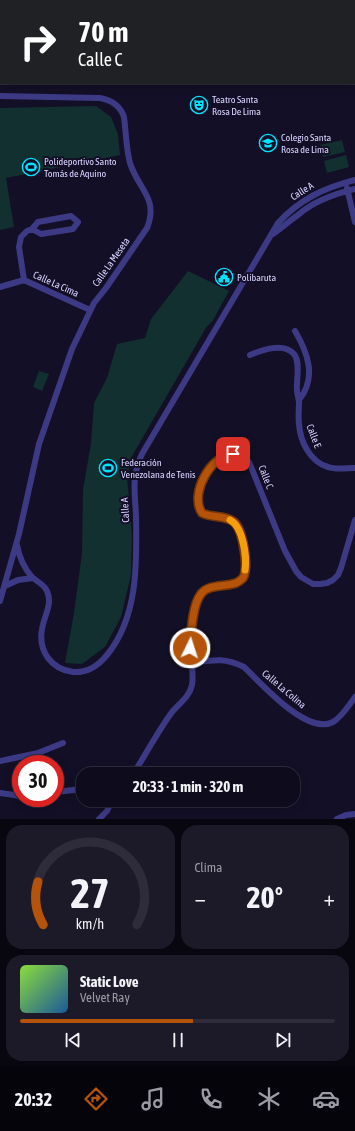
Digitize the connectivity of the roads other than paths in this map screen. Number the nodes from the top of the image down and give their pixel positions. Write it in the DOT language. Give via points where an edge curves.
graph roads {
  1 [pos="0,96"];
  2 [pos="355,180"];
  3 [pos="346,182"];
  4 [pos="355,190"];
  5 [pos="348,191"];
  6 [pos="355,222"];
  7 [pos="32,229"];
  8 [pos="271,235"];
  9 [pos="24,280"];
  10 [pos="0,287"];
  11 [pos="90,310"];
  12 [pos="295,331"];
  13 [pos="250,355"];
  14 [pos="299,400"];
  15 [pos="355,468"];
  16 [pos="355,520"];
  17 [pos="17,545"];
  18 [pos="33,578"];
  19 [pos="5,586"];
  20 [pos="0,601"];
  21 [pos="192,663"];
  22 [pos="355,697"];
  23 [pos="63,743"];
  24 [pos="0,761"];
  25 [pos="138,767"];
  26 [pos="76,790"];
  27 [pos="64,791"];
  28 [pos="0,793"];
  29 [pos="12,795"];
  30 [pos="109,807"];
  31 [pos="355,814"];
  32 [pos="99,819"];
  33 [pos="337,819"];
  1 -- 11 [label="street, Calle La Meseta" via="100,98 111,101 122,112 130,161 151,208 151,219"];
  2 -- 3 [label="street, Calle A"];
  3 -- 5 [label="street"];
  3 -- 8 [label="street, Calle A" via="322,191 297,206 278,223"];
  4 -- 5 [label="street, Calle A"];
  5 -- 6 [label="street"];
  5 -- 8 [label="street, Calle A" via="314,204"];
  7 -- 7 [label="street, Calle La Cima" via="41,234 73,229 78,222 71,216 64,217 38,222"];
  7 -- 9 [label="street, Calle La Cima" via="21,237 19,247"];
  8 -- 18 [label="street, Calle A" via="138,462 134,477 136,548 132,599 120,636 98,665 86,671 72,672 60,669 48,659 41,635 49,607 49,595 43,585"];
  9 -- 10 [label="street"];
  9 -- 11 [label="street, Calle La Cima"];
  11 -- 17 [label="street, Calle La Meseta" via="72,349 39,444"];
  12 -- 14 [label="street, Calle E" via="305,350 309,370 305,392"];
  13 -- 14 [label="street, Calle E" via="279,348 294,355 297,363 296,390"];
  14 -- 15 [label="street, Calle E" via="298,423 304,444 313,459 328,467"];
  16 -- 21 [label="street, Calle C" via="338,575 327,583 307,582 296,571 285,551 249,462 233,454 219,458 207,472 201,486 199,509 206,515 231,520 236,524 242,539 246,565 242,578 236,583 206,589 199,597 191,628"];
  17 -- 18 [label="street, Calle A" via="22,562"];
  17 -- 19 [label="street"];
  18 -- 19 [label="street" via="18,580"];
  19 -- 20 [label="street"];
  21 -- 22 [label="street, Calle La Colina" via="216,660 235,662 292,710 317,724 324,725 338,719"];
  21 -- 25 [label="street" via="192,686 189,693 173,712"];
  23 -- 24 [label="street" via="38,753"];
  26 -- 27 [label="street"];
  28 -- 29 [label="street"];
  30 -- 32 [label="street"];
  31 -- 33 [label="street"];
}
